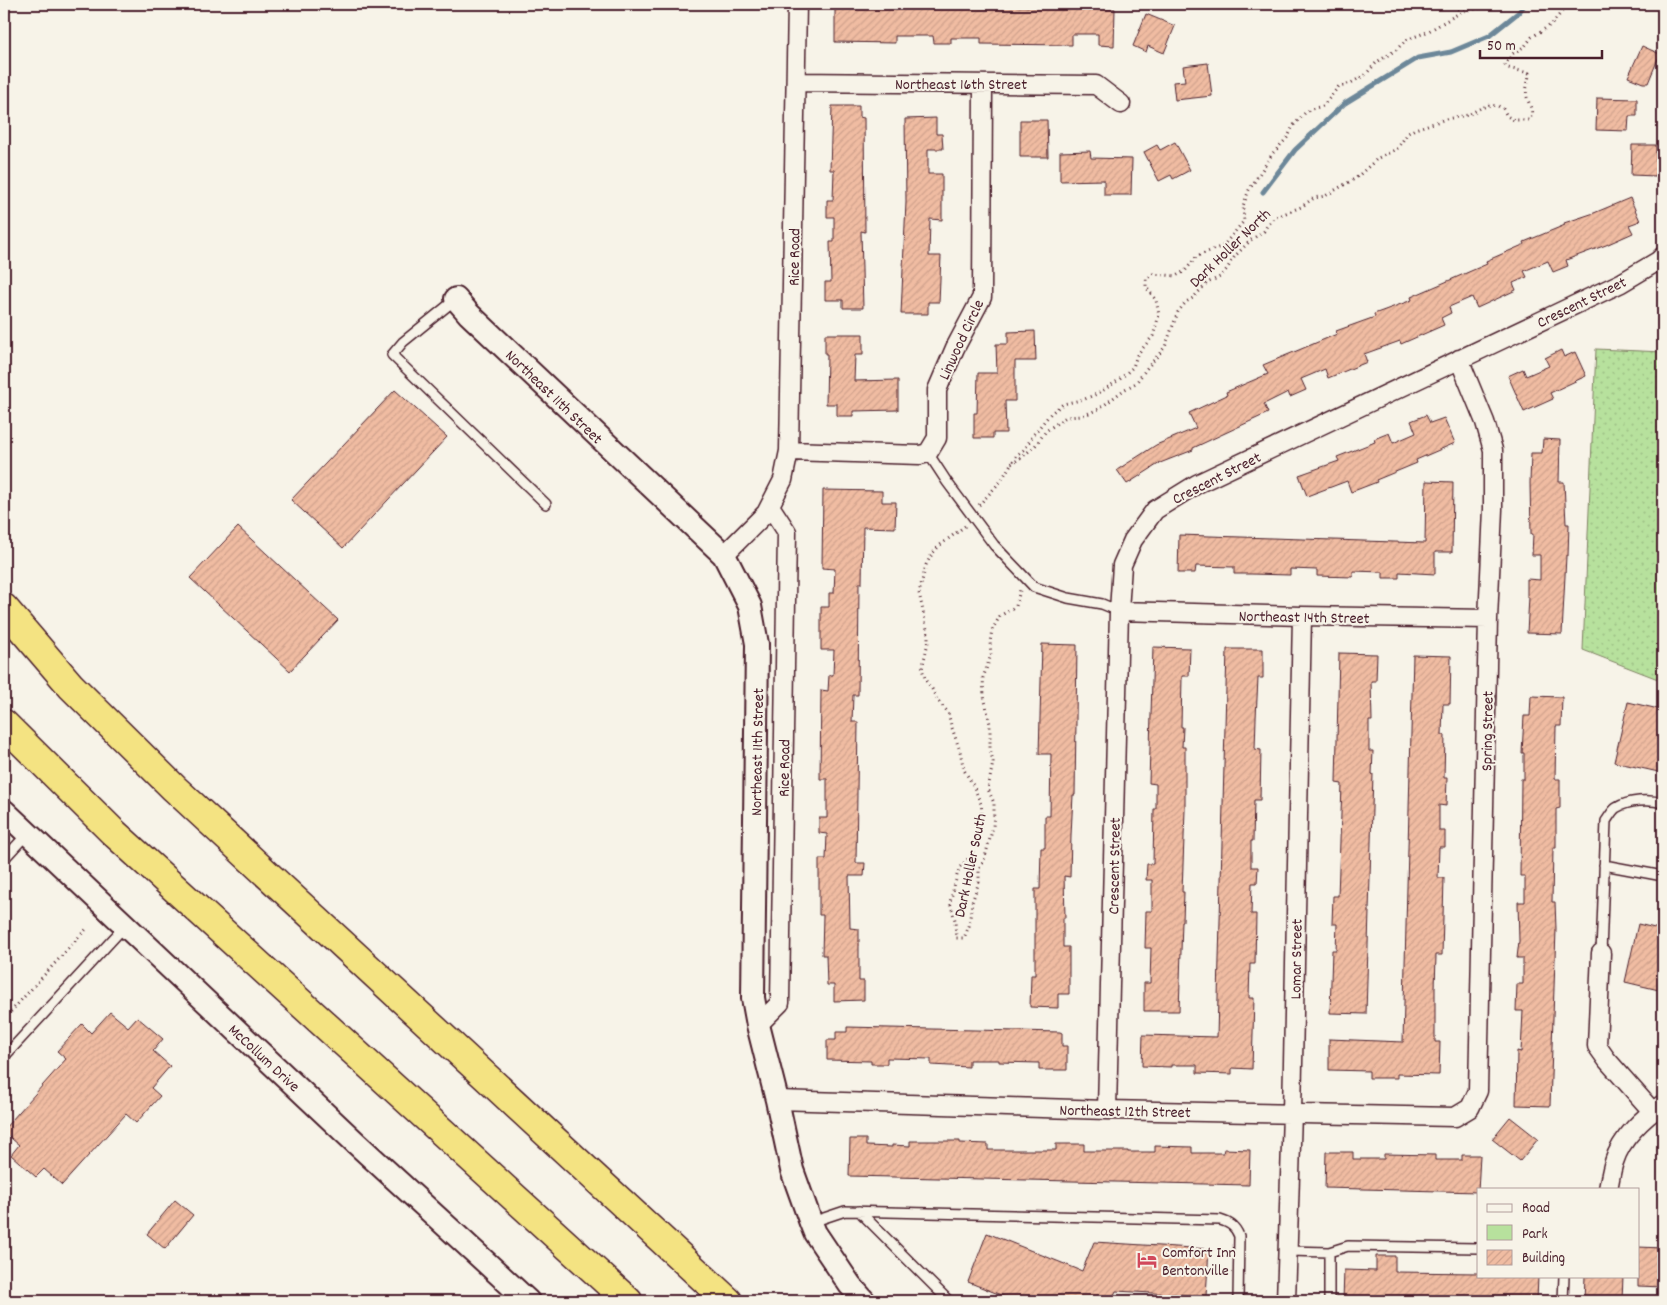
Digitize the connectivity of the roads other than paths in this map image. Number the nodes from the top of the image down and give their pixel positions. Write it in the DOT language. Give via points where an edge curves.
graph roads {
  1 [pos="797,4"];
  2 [pos="796,82"];
  3 [pos="983,84"];
  4 [pos="1121,104"];
  5 [pos="1663,256"];
  6 [pos="456,299"];
  7 [pos="1459,359"];
  8 [pos="789,452"];
  9 [pos="928,453"];
  10 [pos="546,504"];
  11 [pos="770,506"];
  12 [pos="724,556"];
  13 [pos="4,608"];
  14 [pos="1119,611"];
  15 [pos="1302,616"];
  16 [pos="1488,619"];
  17 [pos="4,724"];
  18 [pos="1663,803"];
  19 [pos="4,811"];
  20 [pos="27,834"];
  21 [pos="4,859"];
  22 [pos="1604,865"];
  23 [pos="1663,876"];
  24 [pos="125,926"];
  25 [pos="1601,953"];
  26 [pos="758,1026"];
  27 [pos="4,1057"];
  28 [pos="777,1100"];
  29 [pos="1658,1107"];
  30 [pos="1470,1108"];
  31 [pos="1106,1110"];
  32 [pos="1292,1113"];
  33 [pos="1608,1188"];
  34 [pos="859,1211"];
  35 [pos="811,1223"];
  36 [pos="1477,1248"];
  37 [pos="1288,1251"];
  38 [pos="1329,1252"];
  39 [pos="1564,1278"];
  40 [pos="528,1301"];
  41 [pos="628,1301"];
  42 [pos="728,1301"];
  43 [pos="864,1301"];
  44 [pos="949,1301"];
  45 [pos="1238,1301"];
  46 [pos="1286,1301"];
  47 [pos="1330,1301"];
  48 [pos="1563,1301"];
  1 -- 2 [label="street, Rice Road"];
  2 -- 3 [label="street, Northeast 16th Street"];
  2 -- 8 [label="street, Rice Road"];
  3 -- 4 [label="street, Northeast 16th Street" via="1096,85"];
  3 -- 9 [label="street, Linwood Circle" via="982,297 937,390 937,438"];
  5 -- 7 [label="street, Crescent Street" via="1621,283"];
  6 -- 10 [label="lane" via="403,342 392,355"];
  6 -- 12 [label="street, Northeast 11th Street"];
  7 -- 14 [label="street, Crescent Street" via="1196,484 1156,510 1133,540 1122,565"];
  7 -- 16 [label="street, Spring Street" via="1493,450"];
  8 -- 9 [label="street"];
  8 -- 11 [label="street, Rice Road" via="783,480"];
  9 -- 14 [label="lane" via="994,545 1034,587"];
  11 -- 12 [label="street, Rice Road"];
  11 -- 26 [label="street, Rice Road" via="787,532 780,1004"];
  12 -- 26 [label="street, Northeast 11th Street" via="750,606 757,644 753,998"];
  13 -- 42 [label="highway" via="71,686 174,788"];
  14 -- 15 [label="street, Northeast 14th Street"];
  14 -- 31 [label="street, Crescent Street"];
  15 -- 16 [label="street, Northeast 14th Street"];
  15 -- 32 [label="street, Lomar Street"];
  16 -- 30 [label="street, Spring Street" via="1478,1091"];
  17 -- 41 [label="highway" via="120,839"];
  18 -- 22 [label="lane" via="1630,802 1615,809 1606,821"];
  19 -- 20 [label="street, McCollum Drive"];
  20 -- 21 [label="lane"];
  20 -- 24 [label="street, McCollum Drive"];
  22 -- 23 [label="lane"];
  22 -- 25 [label="lane"];
  24 -- 27 [label="lane"];
  24 -- 40 [label="street, McCollum Drive"];
  25 -- 29 [label="street" via="1597,1046 1607,1060"];
  26 -- 28 [label="street, Northeast 11th Street"];
  28 -- 31 [label="street, Northeast 12th Street"];
  28 -- 35 [label="street, Northeast 11th Street" via="792,1170"];
  29 -- 33 [label="street" via="1627,1138 1614,1160"];
  30 -- 32 [label="street, Northeast 12th Street" via="1455,1117"];
  31 -- 32 [label="street, Northeast 12th Street"];
  32 -- 37 [label="street, Lomar Street"];
  34 -- 35 [label="lane" via="845,1211"];
  34 -- 44 [label="lane"];
  34 -- 45 [label="lane" via="1220,1220 1236,1228 1239,1236"];
  35 -- 43 [label="street, Northeast 11th Street" via="845,1278"];
  36 -- 38 [label="lane" via="1348,1246"];
  37 -- 38 [label="lane"];
  37 -- 46 [label="street, Lomar Street"];
  38 -- 47 [label="lane"];
  39 -- 48 [label="lane"];
}
